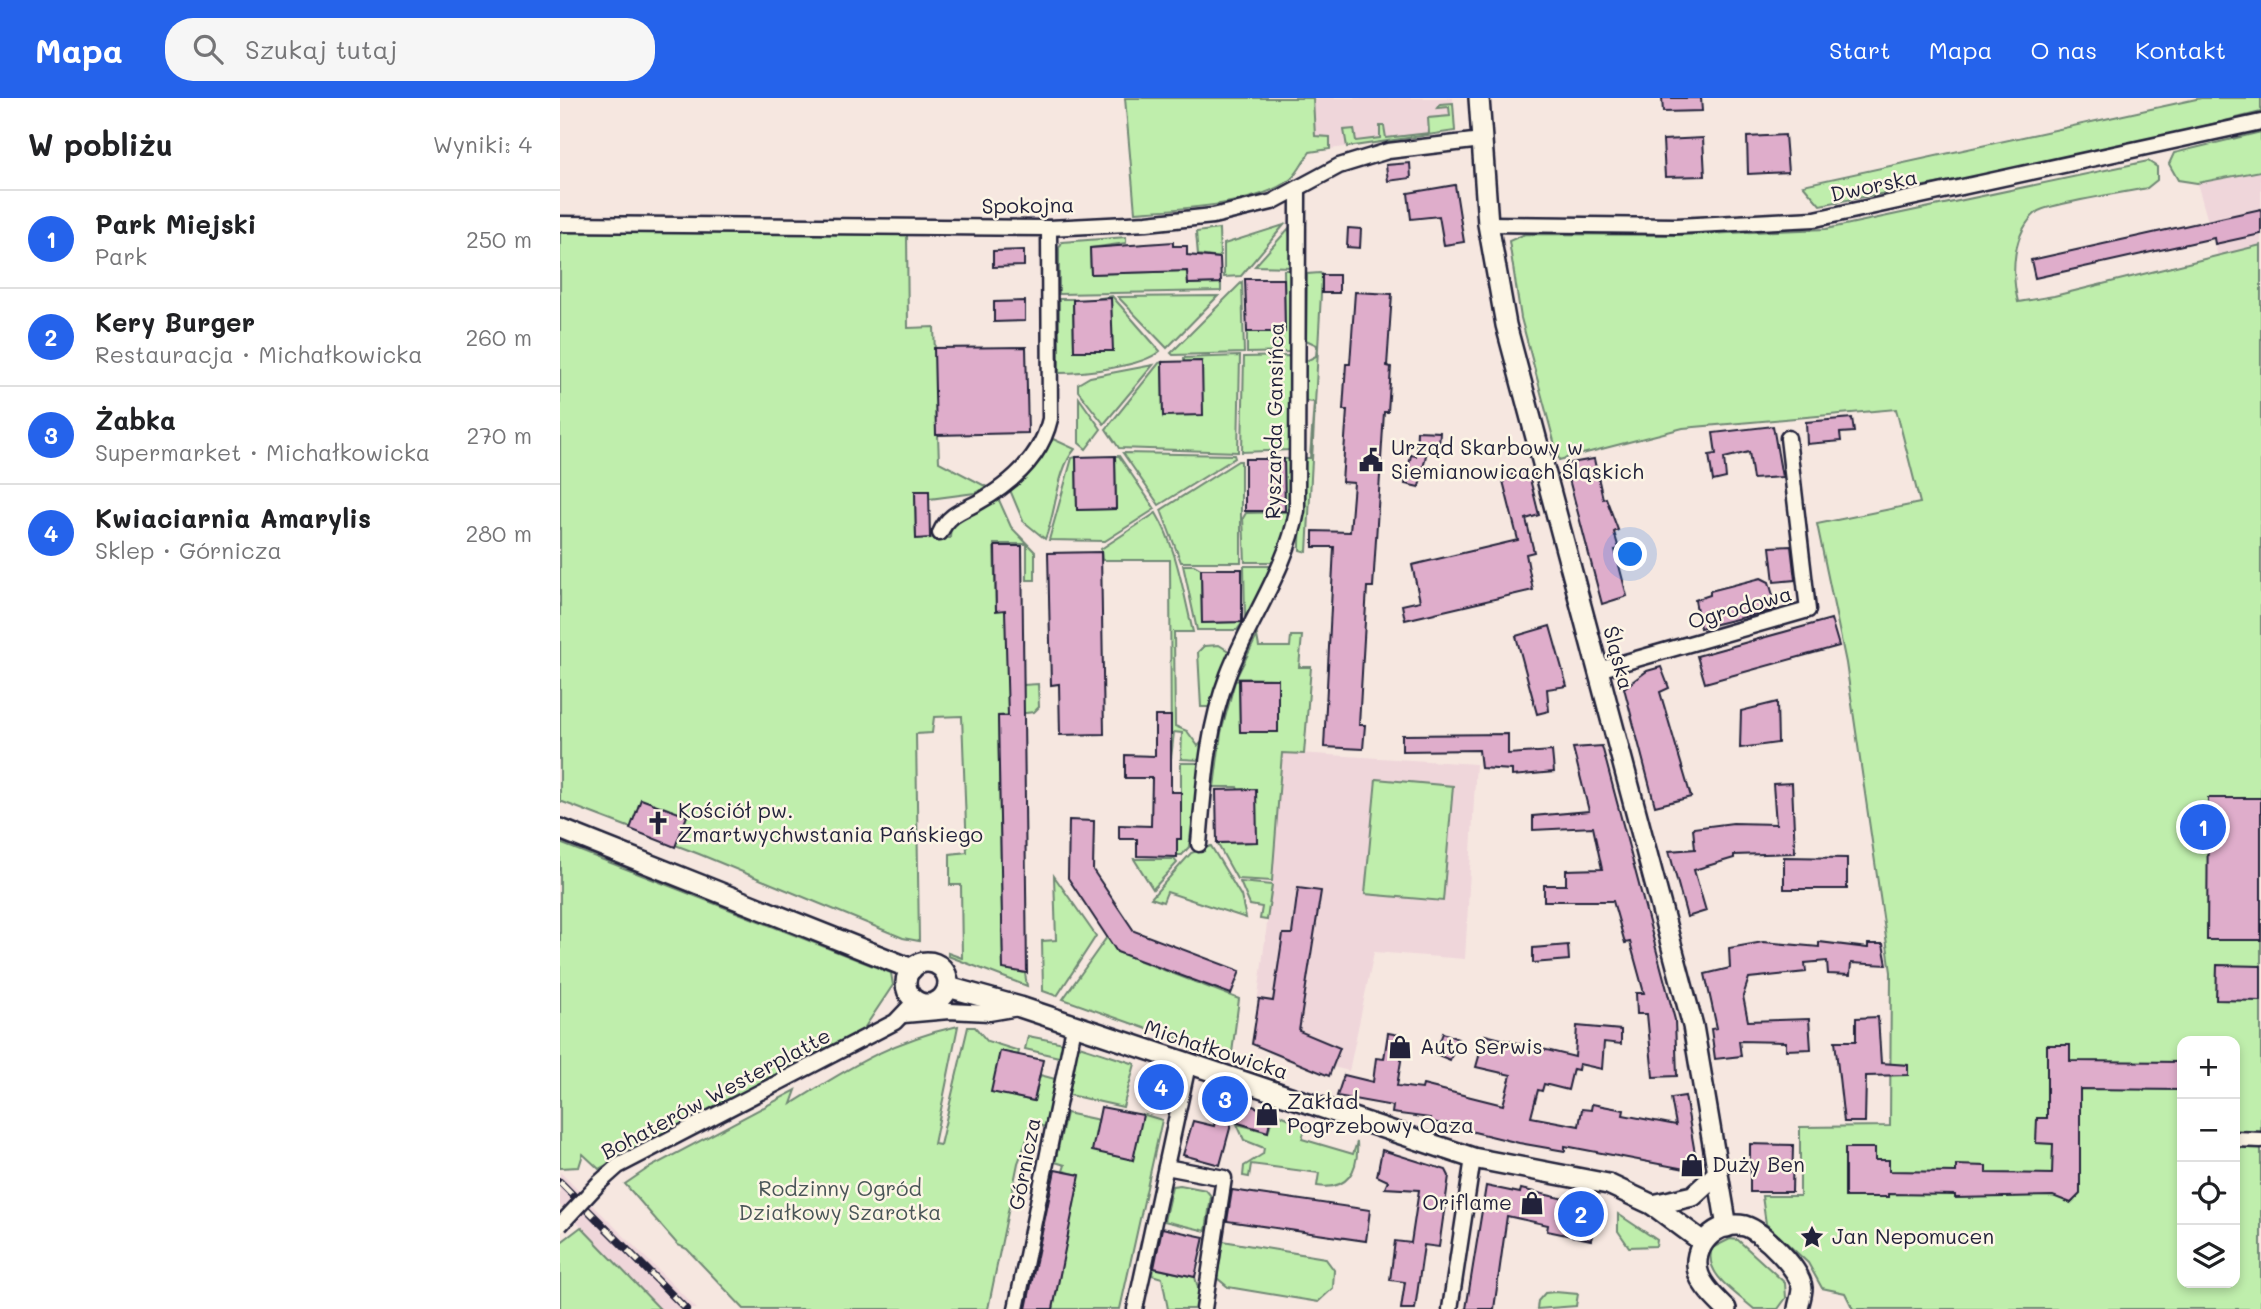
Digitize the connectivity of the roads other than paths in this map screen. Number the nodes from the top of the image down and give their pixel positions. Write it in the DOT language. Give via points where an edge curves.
graph roads {
  1 [pos="1479,98"];
  2 [pos="2261,122"];
  3 [pos="1482,141"];
  4 [pos="1298,191"];
  5 [pos="560,224"];
  6 [pos="1488,224"];
  7 [pos="1049,228"];
  8 [pos="1787,438"];
  9 [pos="940,533"];
  10 [pos="1598,670"];
  11 [pos="560,829"];
  12 [pos="1199,844"];
  13 [pos="912,969"];
  14 [pos="948,987"];
  15 [pos="1020,1007"];
  16 [pos="910,1008"];
  17 [pos="1074,1027"];
  18 [pos="1188,1065"];
  19 [pos="2240,1139"];
  20 [pos="2261,1140"];
  21 [pos="1473,1158"];
  22 [pos="1166,1167"];
  23 [pos="1717,1174"];
  24 [pos="1653,1205"];
  25 [pos="560,1225"];
  26 [pos="1727,1227"];
  27 [pos="1703,1242"];
  28 [pos="1016,1309"];
  29 [pos="1135,1309"];
  30 [pos="1204,1309"];
  31 [pos="1450,1309"];
  32 [pos="1726,1309"];
  33 [pos="1798,1309"];
  1 -- 3 [label="main road, Śląska"];
  2 -- 6 [label="street, Dworska" via="1815,219 1677,226"];
  3 -- 4 [label="street, Spokojna" via="1388,150 1339,166"];
  3 -- 6 [label="main road, Śląska"];
  4 -- 7 [label="street, Spokojna" via="1213,216"];
  4 -- 12 [label="street, Ryszarda Gansińca" via="1297,511 1290,542 1243,640 1216,712 1206,761"];
  5 -- 7 [label="street, Spokojna"];
  6 -- 10 [label="main road, Śląska" via="1506,326"];
  7 -- 9 [label="street" via="1050,419 1046,438 1013,478 951,516"];
  8 -- 10 [label="street, Ogrodowa" via="1808,610"];
  10 -- 23 [label="main road, Śląska" via="1692,1026"];
  11 -- 13 [label="main road"];
  13 -- 14 [label="main road" via="925,962 938,966"];
  13 -- 16 [label="main road" via="907,989"];
  14 -- 15 [label="main road, Michałkowicka"];
  14 -- 16 [label="main road" via="936,1002"];
  15 -- 16 [label="street, Bohaterów Westerplatte" via="989,1013"];
  15 -- 17 [label="main road, Michałkowicka"];
  16 -- 25 [label="street, Bohaterów Westerplatte, bridge" via="618,1166"];
  17 -- 18 [label="main road, Michałkowicka"];
  17 -- 28 [label="street, Górnicza"];
  18 -- 21 [label="main road, Michałkowicka"];
  18 -- 22 [label="street"];
  19 -- 20 [label="street"];
  21 -- 24 [label="main road, Michałkowicka" via="1608,1184"];
  21 -- 31 [label="street"];
  22 -- 29 [label="street"];
  22 -- 30 [label="street" via="1224,1178"];
  23 -- 24 [label="main road" via="1692,1196"];
  23 -- 26 [label="main road, Śląska"];
  24 -- 27 [label="main road, Michałkowicka"];
  26 -- 27 [label="main road"];
  26 -- 33 [label="main road" via="1744,1226 1757,1233 1795,1270 1802,1286"];
  27 -- 32 [label="main road" via="1696,1262 1699,1275"];
}
